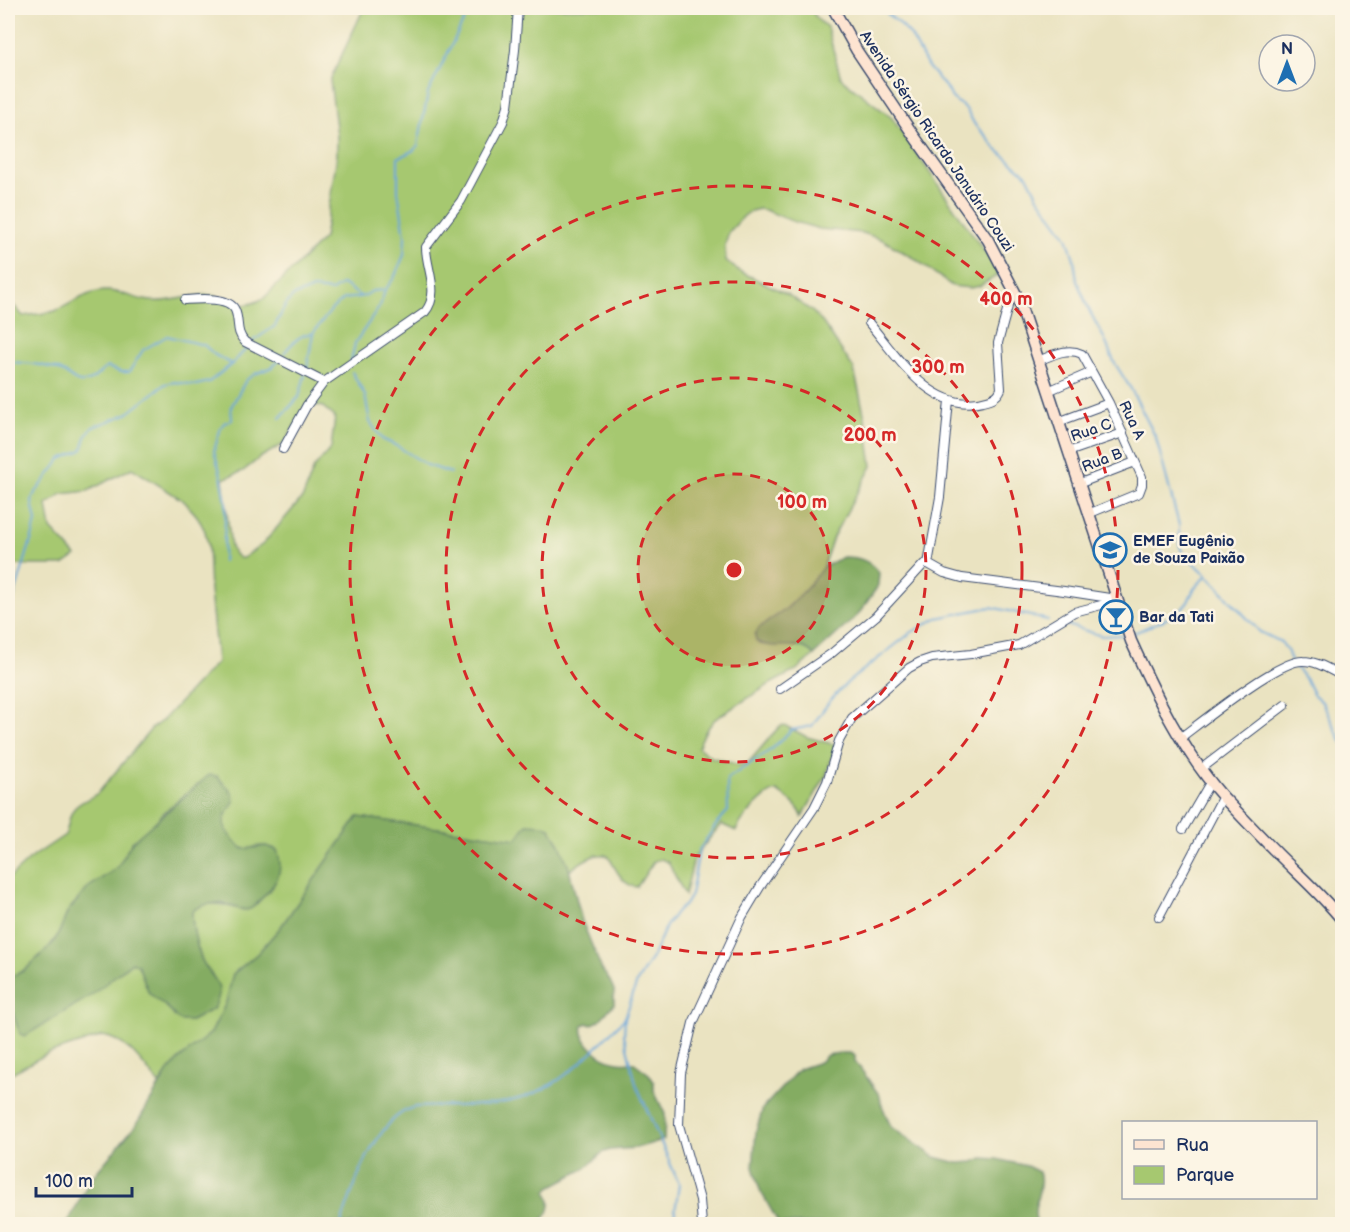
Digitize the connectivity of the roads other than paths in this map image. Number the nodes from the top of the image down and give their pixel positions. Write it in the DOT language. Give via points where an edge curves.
graph roads {
  1 [pos="518,8"];
  2 [pos="832,8"];
  3 [pos="1013,288"];
  4 [pos="185,300"];
  5 [pos="869,324"];
  6 [pos="1038,361"];
  7 [pos="1092,372"];
  8 [pos="324,382"];
  9 [pos="1048,392"];
  10 [pos="949,400"];
  11 [pos="1109,403"];
  12 [pos="1058,422"];
  13 [pos="1123,432"];
  14 [pos="283,448"];
  15 [pos="1068,452"];
  16 [pos="1135,462"];
  17 [pos="1078,484"];
  18 [pos="1088,514"];
  19 [pos="928,564"];
  20 [pos="1117,600"];
  21 [pos="1342,676"];
  22 [pos="780,689"];
  23 [pos="1285,705"];
  24 [pos="1180,738"];
  25 [pos="1201,769"];
  26 [pos="1211,781"];
  27 [pos="1223,796"];
  28 [pos="1183,829"];
  29 [pos="1160,917"];
  30 [pos="1342,920"];
  31 [pos="702,1224"];
  1 -- 8 [label="street" via="503,122 461,201 426,247 431,305"];
  2 -- 3 [label="street, Avenida Sérgio Ricardo Januário Couzi" via="857,51 988,240"];
  3 -- 6 [label="street, Avenida Sérgio Ricardo Januário Couzi"];
  3 -- 10 [label="street" via="998,343 1002,379 998,395 975,402"];
  4 -- 8 [label="street" via="210,298 232,306 244,342"];
  5 -- 10 [label="street" via="924,386"];
  6 -- 7 [label="street, Rua A" via="1072,350 1082,354"];
  6 -- 9 [label="street, Avenida Sérgio Ricardo Januário Couzi"];
  7 -- 9 [label="street"];
  7 -- 11 [label="street, Rua A"];
  8 -- 14 [label="street"];
  9 -- 12 [label="street, Avenida Sérgio Ricardo Januário Couzi"];
  10 -- 19 [label="street" via="940,497"];
  11 -- 12 [label="street"];
  11 -- 13 [label="street, Rua A"];
  12 -- 15 [label="street, Avenida Sérgio Ricardo Januário Couzi"];
  13 -- 15 [label="street, Rua C"];
  13 -- 16 [label="street, Rua A"];
  15 -- 17 [label="street, Avenida Sérgio Ricardo Januário Couzi"];
  16 -- 17 [label="street, Rua B"];
  16 -- 18 [label="street, Rua A" via="1142,477 1139,492"];
  17 -- 18 [label="street, Avenida Sérgio Ricardo Januário Couzi"];
  18 -- 20 [label="street, Avenida Sérgio Ricardo Januário Couzi"];
  19 -- 20 [label="street" via="962,578"];
  19 -- 22 [label="street" via="876,616"];
  20 -- 24 [label="street, Avenida Sérgio Ricardo Januário Couzi" via="1142,666"];
  20 -- 31 [label="street" via="1069,615 1019,645 920,662 852,718 839,741 827,782 742,917 693,1023 681,1073 679,1125"];
  21 -- 24 [label="street" via="1317,664 1292,663 1264,678"];
  23 -- 25 [label="street"];
  24 -- 25 [label="street, Avenida Sérgio Ricardo Januário Couzi"];
  25 -- 26 [label="street, Avenida Sérgio Ricardo Januário Couzi"];
  26 -- 27 [label="street, Avenida Sérgio Ricardo Januário Couzi"];
  26 -- 28 [label="street"];
  27 -- 29 [label="street"];
  27 -- 30 [label="street, Avenida Sérgio Ricardo Januário Couzi"];
}
